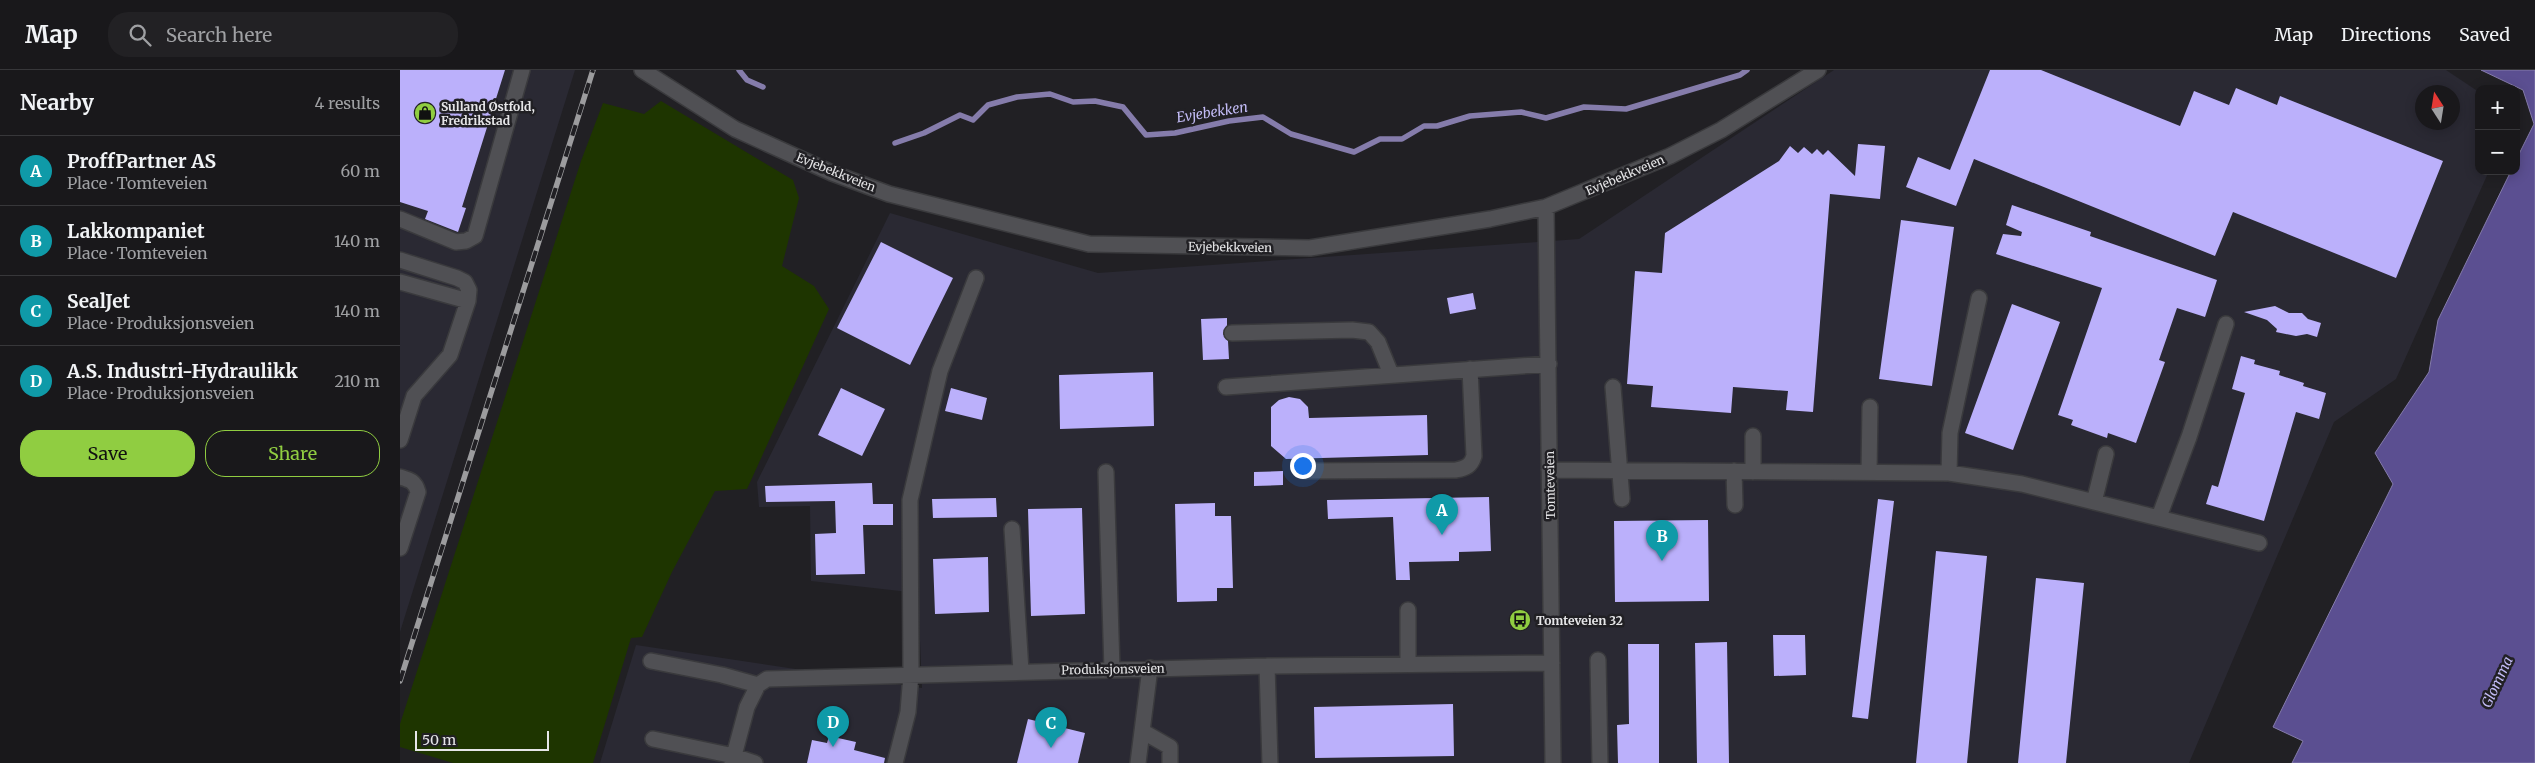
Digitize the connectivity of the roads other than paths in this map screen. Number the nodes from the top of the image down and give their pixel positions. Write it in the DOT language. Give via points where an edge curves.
graph roads {
  1 [pos="522,70"];
  2 [pos="642,70"];
  3 [pos="1818,70"];
  4 [pos="1546,207"];
  5 [pos="400,220"];
  6 [pos="400,260"];
  7 [pos="976,278"];
  8 [pos="400,282"];
  9 [pos="1978,298"];
  10 [pos="468,301"];
  11 [pos="2226,324"];
  12 [pos="1232,332"];
  13 [pos="1549,364"];
  14 [pos="1470,369"];
  15 [pos="1391,374"];
  16 [pos="1226,387"];
  17 [pos="1613,387"];
  18 [pos="1870,407"];
  19 [pos="1753,436"];
  20 [pos="400,440"];
  21 [pos="2106,454"];
  22 [pos="1549,470"];
  23 [pos="1620,470"];
  24 [pos="1305,471"];
  25 [pos="1734,471"];
  26 [pos="1106,472"];
  27 [pos="1753,472"];
  28 [pos="1869,472"];
  29 [pos="1949,473"];
  30 [pos="400,477"];
  31 [pos="1622,499"];
  32 [pos="2094,502"];
  33 [pos="1735,505"];
  34 [pos="2159,517"];
  35 [pos="1012,529"];
  36 [pos="2259,543"];
  37 [pos="400,548"];
  38 [pos="1408,610"];
  39 [pos="1598,660"];
  40 [pos="650,661"];
  41 [pos="1552,663"];
  42 [pos="1408,664"];
  43 [pos="1267,666"];
  44 [pos="1150,668"];
  45 [pos="1112,669"];
  46 [pos="1021,672"];
  47 [pos="911,674"];
  48 [pos="758,685"];
  49 [pos="1142,731"];
  50 [pos="653,739"];
  51 [pos="733,760"];
  52 [pos="755,763"];
  53 [pos="895,763"];
  54 [pos="1138,763"];
  55 [pos="1170,763"];
  56 [pos="1270,763"];
  57 [pos="1552,763"];
  58 [pos="1600,763"];
  1 -- 5 [label="street" via="474,236 456,242"];
  2 -- 4 [label="street, Evjebekkveien" via="735,129 832,173 889,194 1089,244 1310,248"];
  3 -- 4 [label="street, Evjebekkveien" via="1729,125 1670,156"];
  4 -- 13 [label="street, Tomteveien"];
  6 -- 10 [label="street" via="465,282 469,290"];
  7 -- 47 [label="street" via="940,371 910,500"];
  8 -- 10 [label="street"];
  9 -- 29 [label="street" via="1950,433"];
  10 -- 20 [label="street" via="450,355 414,396"];
  11 -- 34 [label="street"];
  12 -- 15 [label="street" via="1369,332 1378,342"];
  13 -- 14 [label="street"];
  13 -- 22 [label="street, Tomteveien"];
  14 -- 15 [label="street"];
  14 -- 24 [label="street" via="1474,456 1466,468"];
  15 -- 16 [label="street"];
  17 -- 23 [label="street"];
  18 -- 28 [label="street"];
  19 -- 27 [label="street"];
  21 -- 32 [label="street"];
  22 -- 23 [label="street"];
  22 -- 41 [label="street, Tomteveien"];
  23 -- 25 [label="street"];
  23 -- 31 [label="street"];
  25 -- 27 [label="street"];
  25 -- 33 [label="street"];
  26 -- 45 [label="street"];
  27 -- 28 [label="street"];
  28 -- 29 [label="street"];
  29 -- 32 [label="street" via="2022,484"];
  30 -- 37 [label="street" via="416,484 418,492"];
  32 -- 34 [label="street"];
  34 -- 36 [label="street"];
  35 -- 46 [label="street"];
  38 -- 42 [label="street"];
  39 -- 58 [label="street"];
  40 -- 48 [label="street"];
  41 -- 42 [label="street, Produksjonsveien"];
  41 -- 57 [label="street, Tomteveien"];
  42 -- 43 [label="street, Produksjonsveien"];
  43 -- 44 [label="street, Produksjonsveien"];
  43 -- 56 [label="street"];
  44 -- 45 [label="street, Produksjonsveien"];
  44 -- 49 [label="street"];
  45 -- 46 [label="street, Produksjonsveien"];
  46 -- 47 [label="street, Produksjonsveien"];
  47 -- 48 [label="street, Produksjonsveien" via="786,677 767,679"];
  47 -- 53 [label="street" via="908,712"];
  48 -- 51 [label="street" via="747,707"];
  49 -- 54 [label="street"];
  49 -- 55 [label="street" via="1170,747"];
  50 -- 51 [label="street"];
  51 -- 52 [label="street"];
}
